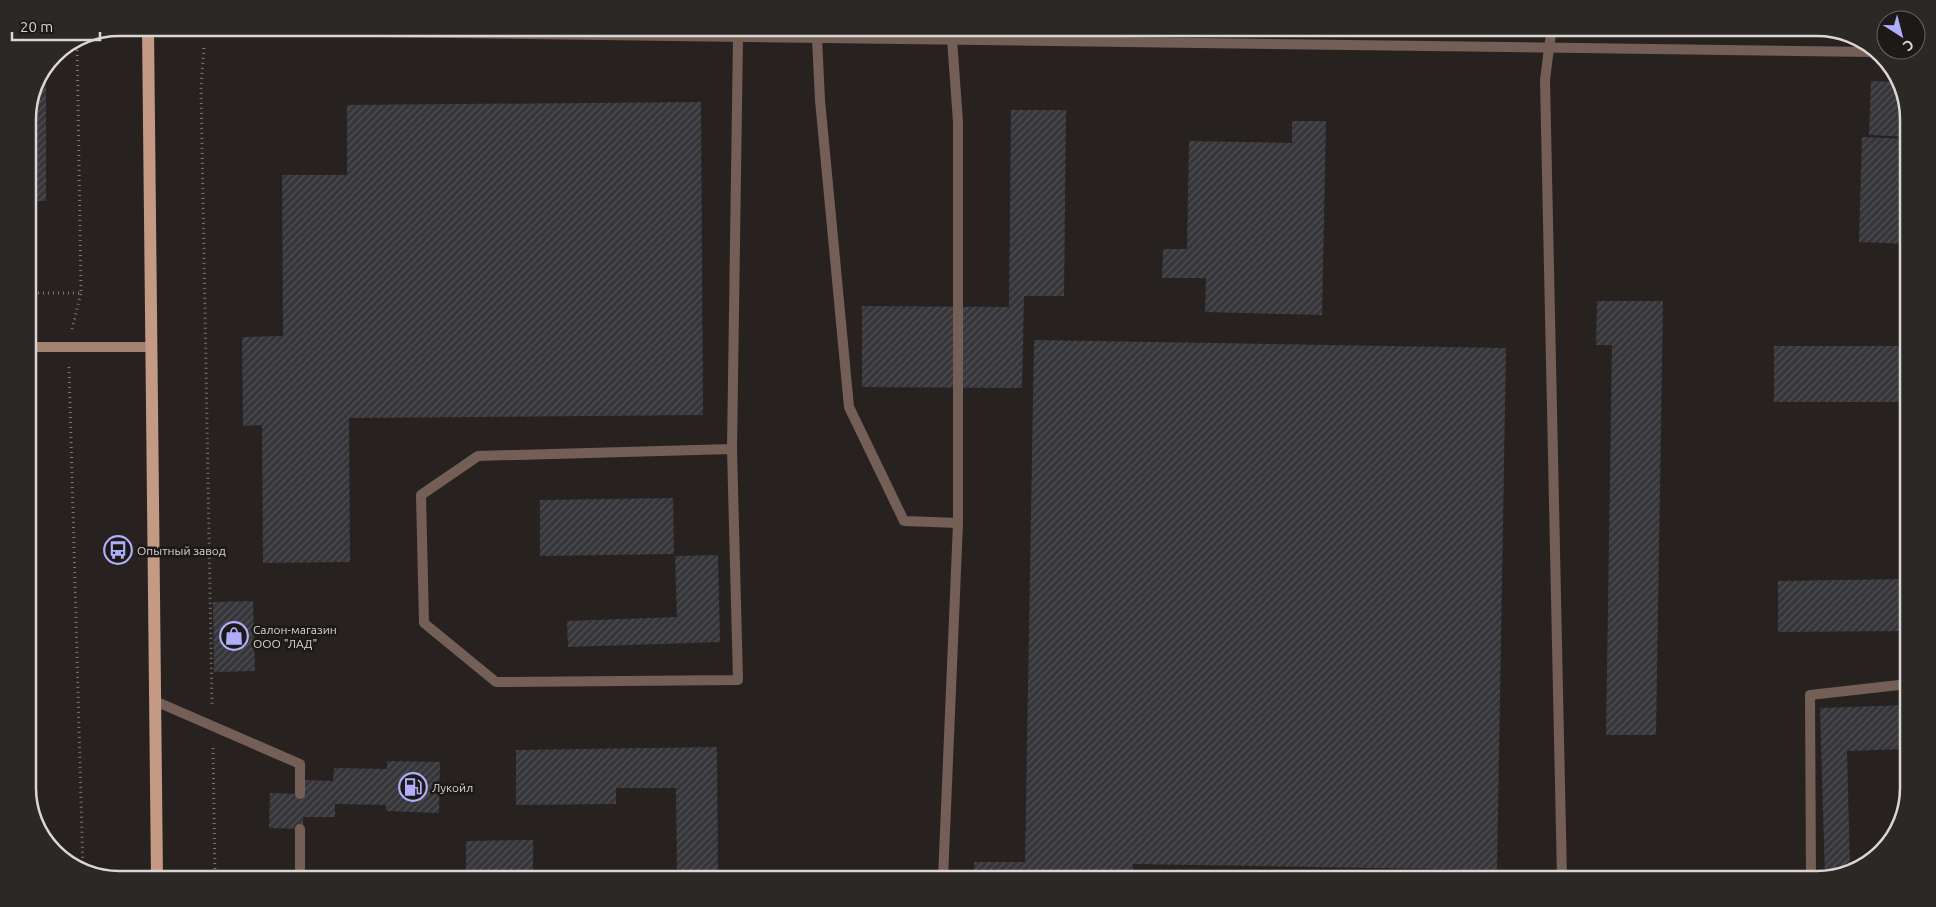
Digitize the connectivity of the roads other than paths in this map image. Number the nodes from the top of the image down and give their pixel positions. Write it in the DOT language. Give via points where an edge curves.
graph roads {
  1 [pos="148,36"];
  2 [pos="662,36"];
  3 [pos="1551,36"];
  4 [pos="738,37"];
  5 [pos="817,38"];
  6 [pos="952,39"];
  7 [pos="1549,48"];
  8 [pos="1865,52"];
  9 [pos="36,347"];
  10 [pos="151,347"];
  11 [pos="732,449"];
  12 [pos="958,524"];
  13 [pos="1900,685"];
  14 [pos="155,701"];
  15 [pos="300,794"];
  16 [pos="300,829"];
  17 [pos="157,871"];
  18 [pos="300,871"];
  19 [pos="943,871"];
  20 [pos="1562,871"];
  21 [pos="1811,871"];
  1 -- 10 [label="main road"];
  2 -- 4 [label="street"];
  3 -- 7 [label="street"];
  4 -- 5 [label="street"];
  4 -- 11 [label="street"];
  5 -- 6 [label="street"];
  5 -- 12 [label="street" via="849,407 904,521"];
  6 -- 7 [label="street"];
  6 -- 12 [label="street" via="958,122"];
  7 -- 8 [label="street"];
  7 -- 20 [label="street" via="1545,80"];
  9 -- 10 [label="main road"];
  10 -- 14 [label="main road"];
  11 -- 11 [label="street" via="738,680 496,682 424,623 421,495 478,456"];
  12 -- 19 [label="street"];
  13 -- 21 [label="street" via="1810,695"];
  14 -- 15 [label="street" via="300,764"];
  14 -- 17 [label="main road"];
  16 -- 18 [label="street"];
}
